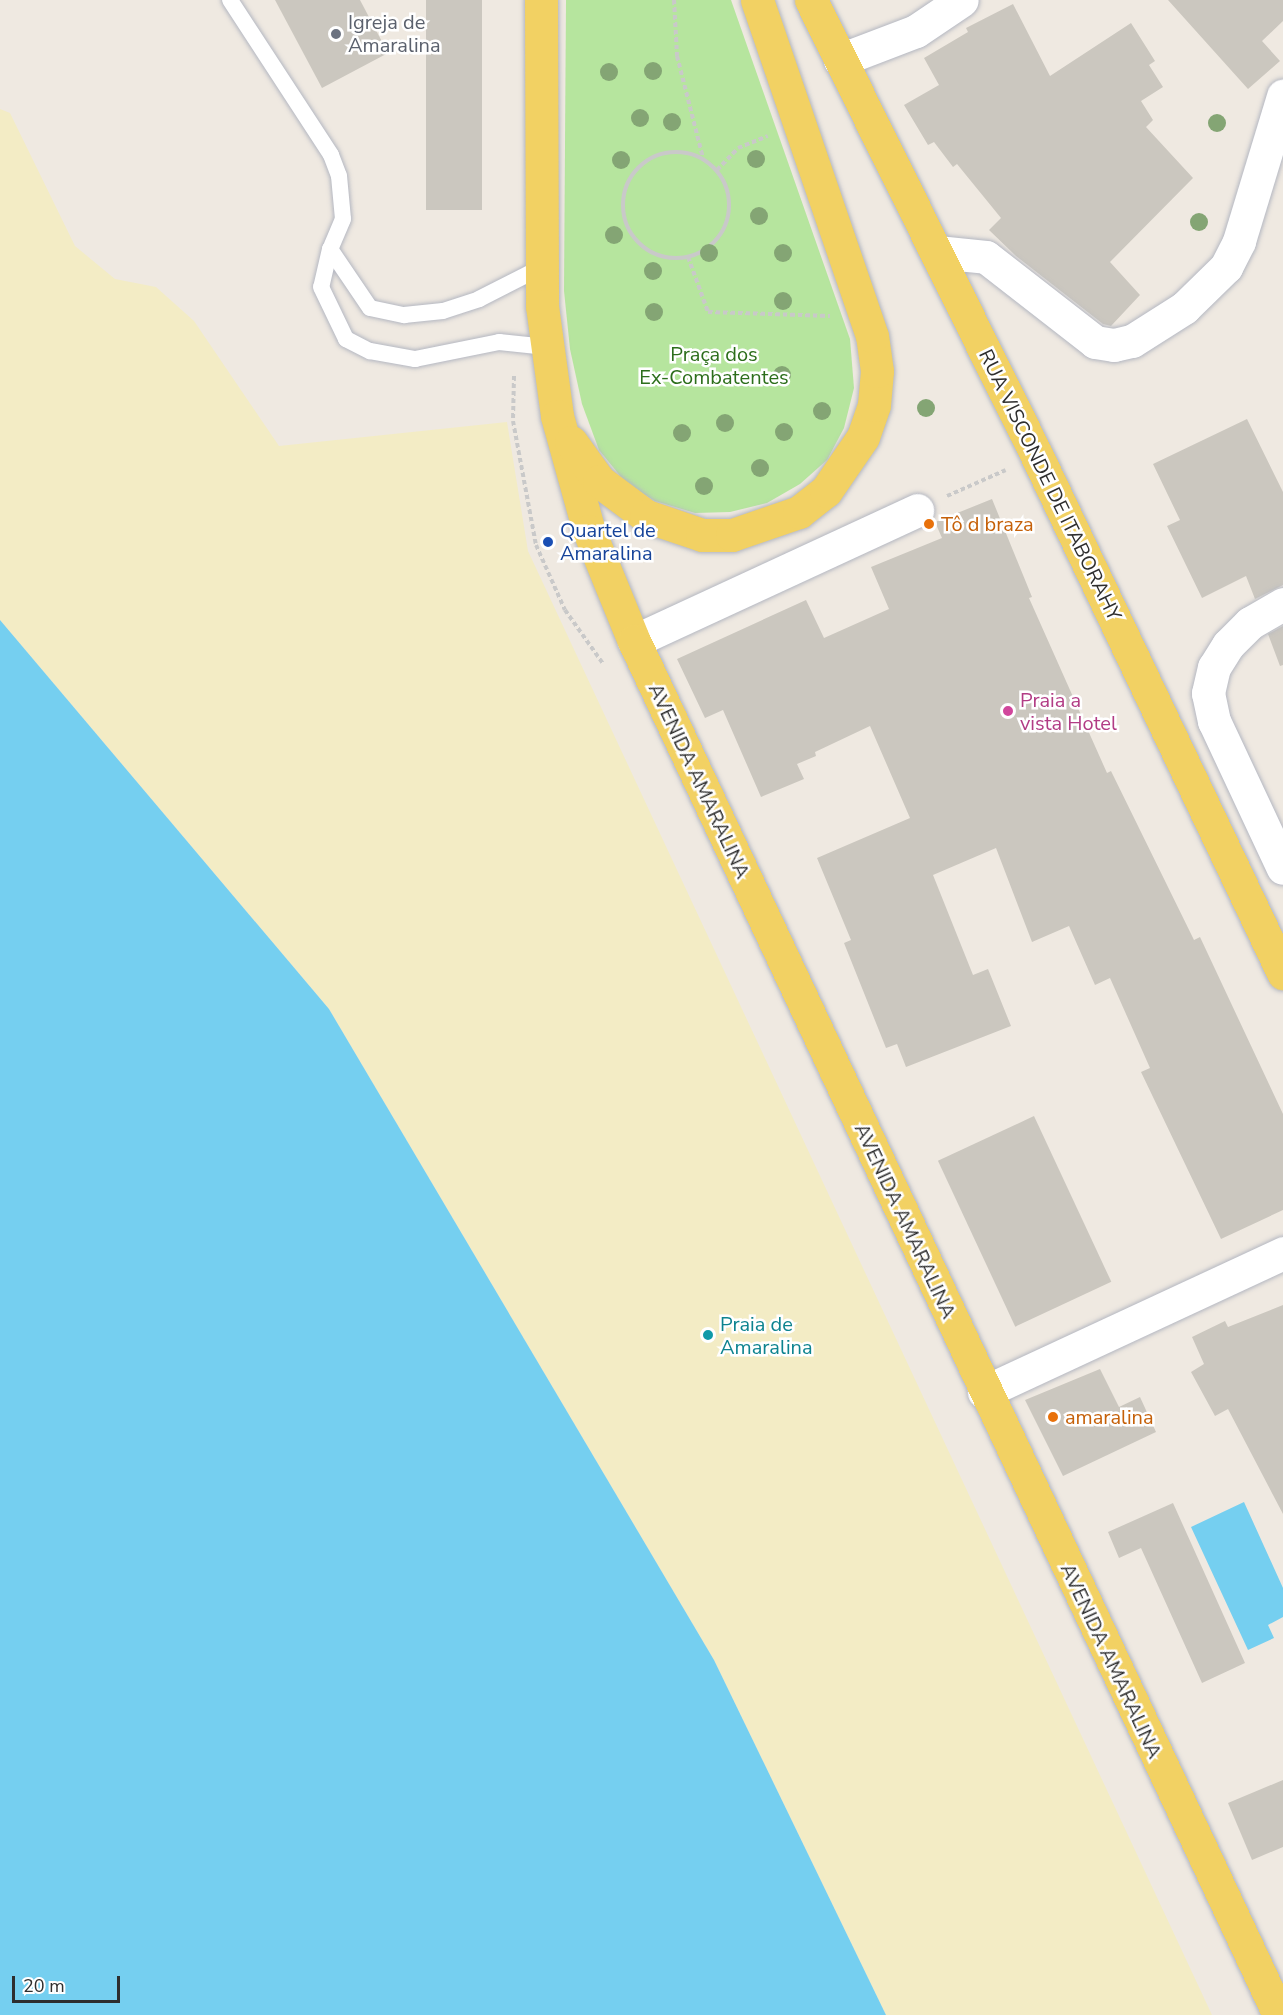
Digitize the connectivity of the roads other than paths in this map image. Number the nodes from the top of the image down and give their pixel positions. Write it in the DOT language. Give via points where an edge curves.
graph roads {
  1 [pos="230,0"];
  2 [pos="541,0"];
  3 [pos="757,0"];
  4 [pos="811,0"];
  5 [pos="962,0"];
  6 [pos="840,60"];
  7 [pos="1283,96"];
  8 [pos="330,249"];
  9 [pos="938,252"];
  10 [pos="540,268"];
  11 [pos="547,347"];
  12 [pos="557,416"];
  13 [pos="917,510"];
  14 [pos="1283,604"];
  15 [pos="634,641"];
  16 [pos="1283,868"];
  17 [pos="1283,973"];
  18 [pos="1283,1253"];
  19 [pos="984,1392"];
  20 [pos="1279,2015"];
  1 -- 8 [label="lane" via="331,155 339,176 343,219"];
  2 -- 10 [label="main road, AVENIDA AMARALINA"];
  3 -- 12 [label="main road" via="872,336 877,371 874,405 863,437 826,491 799,512 751,530 702,535 646,516 621,501 599,481"];
  4 -- 6 [label="main road, RUA VISCONDE DE ITABORAHY"];
  5 -- 6 [label="street" via="916,31"];
  6 -- 9 [label="main road, RUA VISCONDE DE ITABORAHY"];
  7 -- 9 [label="street" via="1239,241 1226,267 1184,308 1132,341 1114,345 1095,342 986,257"];
  8 -- 10 [label="lane" via="370,308 404,315 443,311"];
  8 -- 11 [label="lane" via="321,287 337,324 356,345 415,359 499,342"];
  9 -- 17 [label="main road, RUA VISCONDE DE ITABORAHY"];
  10 -- 11 [label="main road, AVENIDA AMARALINA"];
  11 -- 12 [label="main road, AVENIDA AMARALINA"];
  12 -- 15 [label="main road, AVENIDA AMARALINA" via="589,531"];
  13 -- 15 [label="street"];
  14 -- 16 [label="street" via="1250,623 1228,645 1214,667 1209,693 1214,721"];
  15 -- 19 [label="main road, AVENIDA AMARALINA"];
  18 -- 19 [label="street"];
  19 -- 20 [label="main road, AVENIDA AMARALINA"];
}
